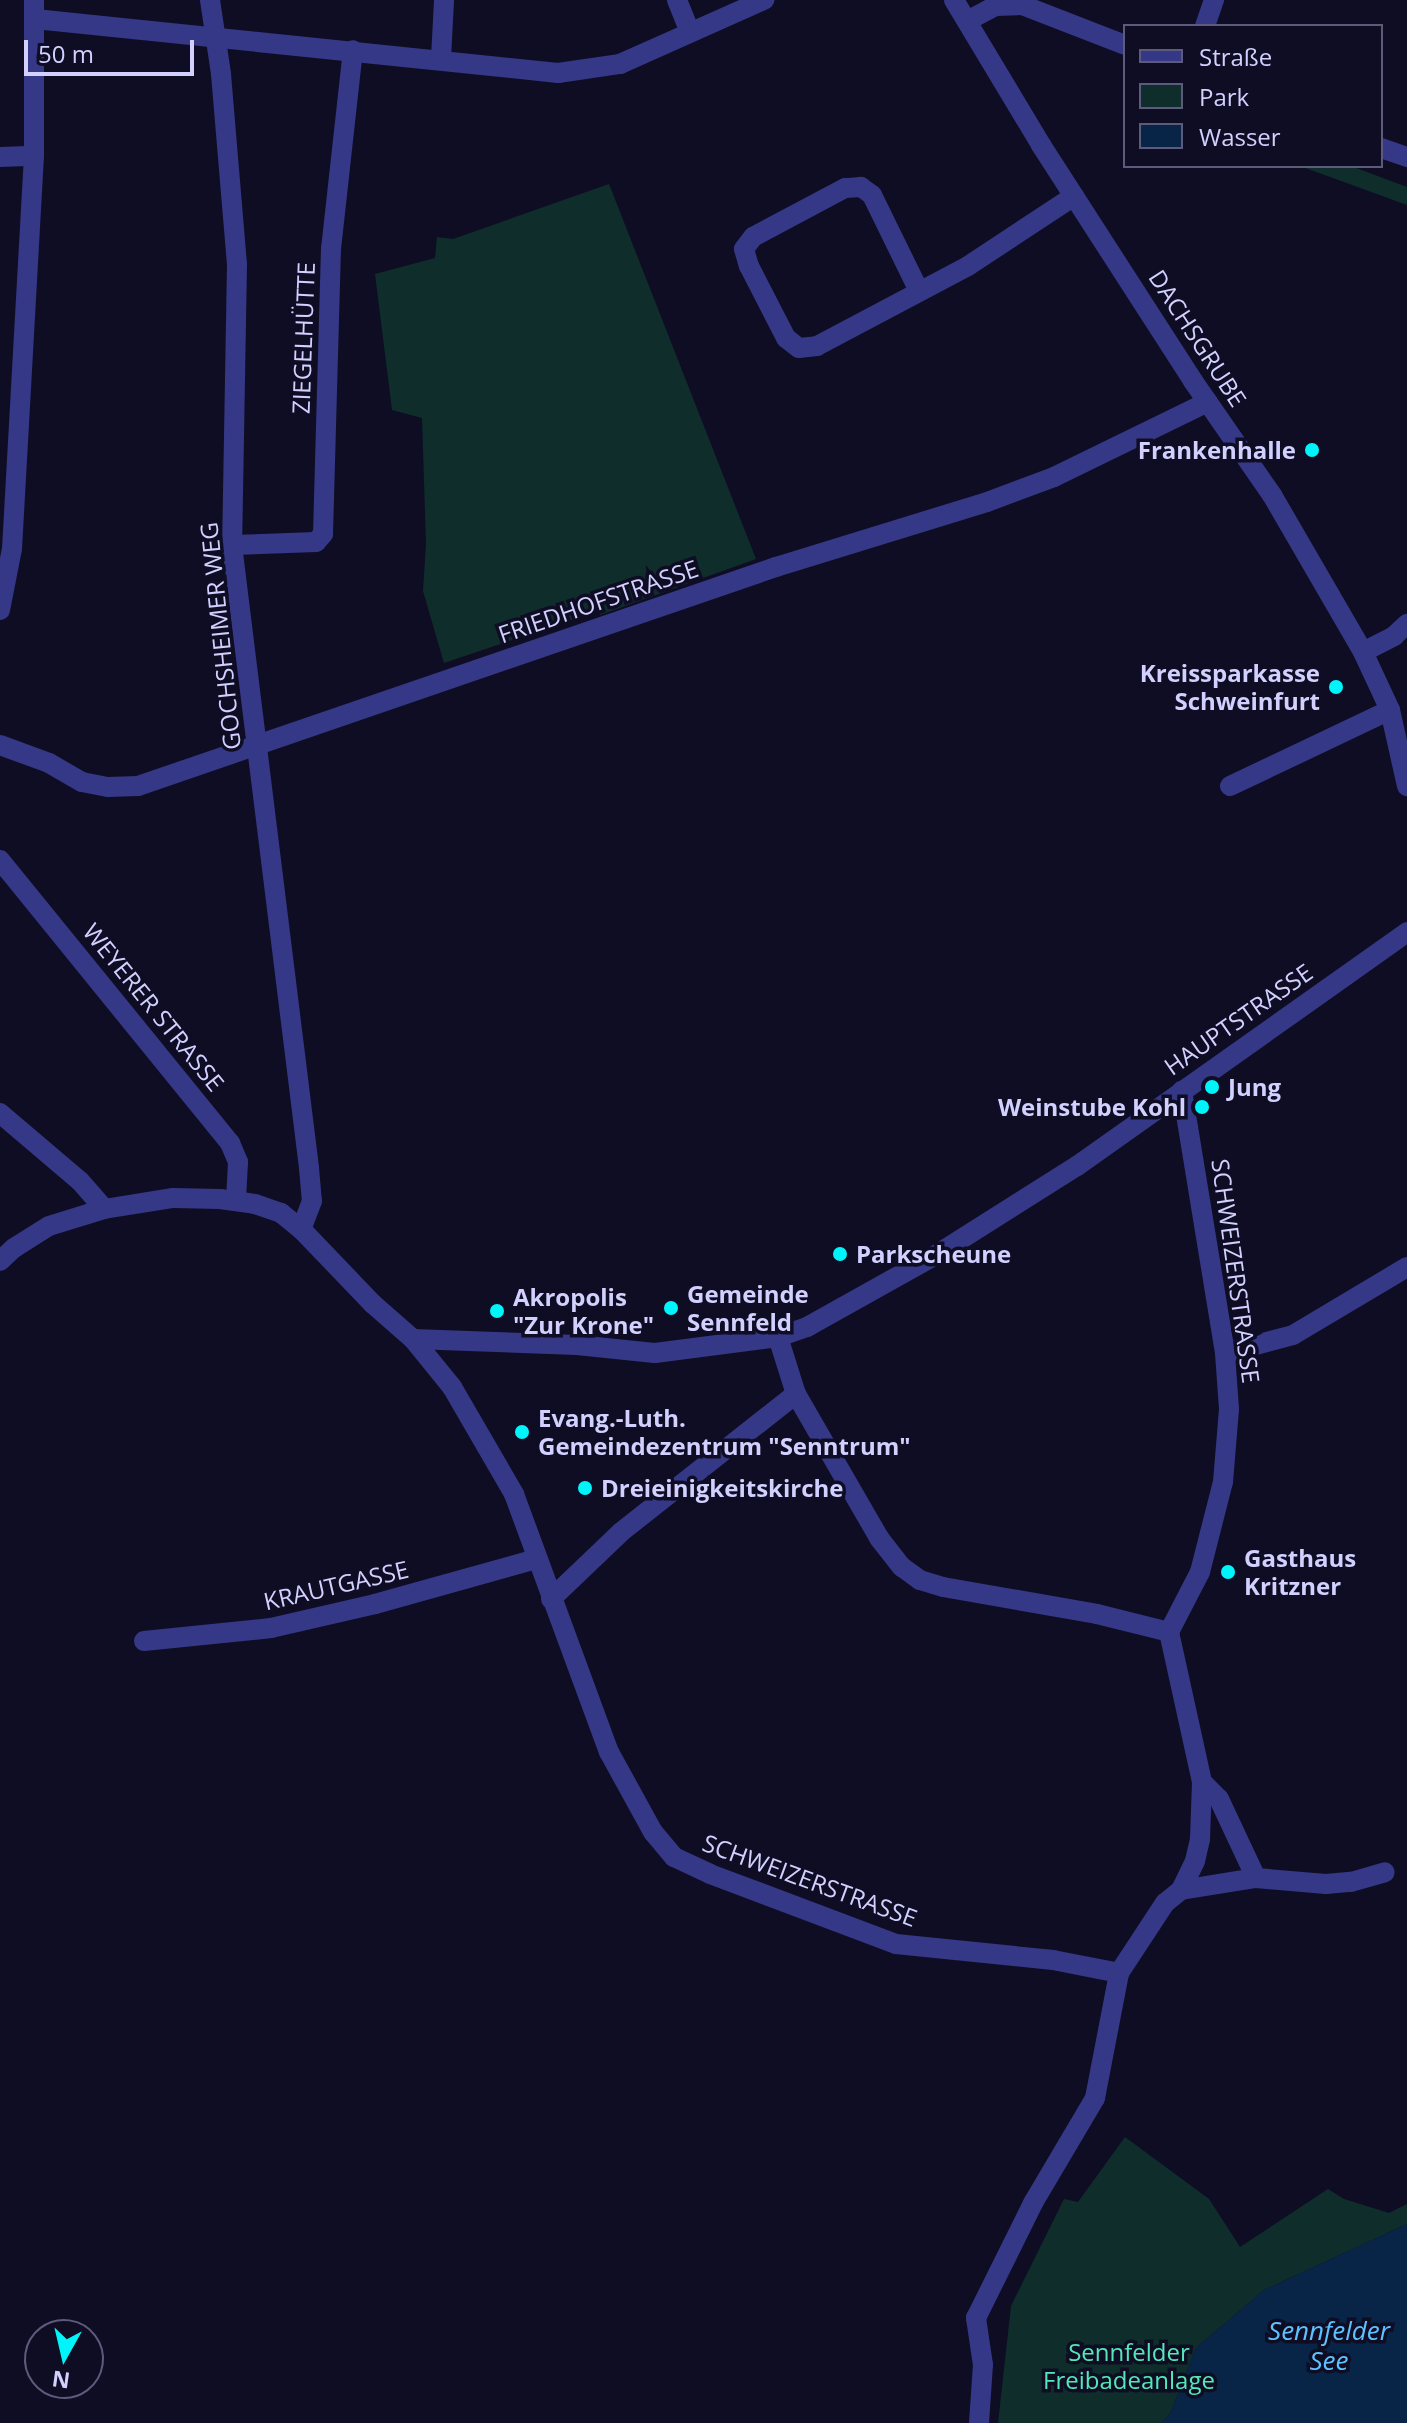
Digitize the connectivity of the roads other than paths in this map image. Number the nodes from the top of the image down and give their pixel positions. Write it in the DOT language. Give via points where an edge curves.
graph roads {
  1 [pos="210,0"];
  2 [pos="444,0"];
  3 [pos="677,0"];
  4 [pos="764,0"];
  5 [pos="954,0"];
  6 [pos="1214,0"];
  7 [pos="34,9"];
  8 [pos="969,20"];
  9 [pos="1206,24"];
  10 [pos="690,33"];
  11 [pos="216,35"];
  12 [pos="1123,44"];
  13 [pos="353,50"];
  14 [pos="441,58"];
  15 [pos="1383,149"];
  16 [pos="34,156"];
  17 [pos="0,157"];
  18 [pos="1407,157"];
  19 [pos="1074,196"];
  20 [pos="919,291"];
  21 [pos="1208,402"];
  22 [pos="232,545"];
  23 [pos="0,610"];
  24 [pos="1407,624"];
  25 [pos="1363,652"];
  26 [pos="1390,710"];
  27 [pos="0,745"];
  28 [pos="258,747"];
  29 [pos="1230,786"];
  30 [pos="1407,786"];
  31 [pos="0,860"];
  32 [pos="1407,932"];
  33 [pos="1182,1091"];
  34 [pos="0,1113"];
  35 [pos="236,1200"];
  36 [pos="104,1209"];
  37 [pos="301,1229"];
  38 [pos="0,1261"];
  39 [pos="1407,1267"];
  40 [pos="778,1337"];
  41 [pos="413,1339"];
  42 [pos="1225,1353"];
  43 [pos="796,1394"];
  44 [pos="536,1559"];
  45 [pos="551,1599"];
  46 [pos="1169,1632"];
  47 [pos="144,1641"];
  48 [pos="1202,1782"];
  49 [pos="1385,1872"];
  50 [pos="1256,1878"];
  51 [pos="1181,1890"];
  52 [pos="1119,1973"];
  53 [pos="979,2423"];
  1 -- 11 [label="street, GOCHSHEIMER WEG"];
  2 -- 14 [label="street"];
  3 -- 10 [label="street"];
  4 -- 10 [label="street"];
  5 -- 8 [label="street, DACHSGRUBE"];
  6 -- 9 [label="street"];
  7 -- 11 [label="street"];
  7 -- 16 [label="street"];
  8 -- 12 [label="street" via="995,6 1022,5"];
  8 -- 19 [label="street, DACHSGRUBE"];
  10 -- 14 [label="street" via="620,64 558,73"];
  11 -- 13 [label="street"];
  11 -- 22 [label="street, GOCHSHEIMER WEG" via="237,264"];
  13 -- 14 [label="street"];
  13 -- 22 [label="street, ZIEGELHÜTTE" via="331,249 323,534 316,542"];
  15 -- 18 [label="street"];
  16 -- 17 [label="street"];
  16 -- 23 [label="street" via="12,549"];
  19 -- 20 [label="street" via="968,266"];
  19 -- 21 [label="street, DACHSGRUBE"];
  20 -- 20 [label="street" via="872,195 861,187 845,188 753,237 744,249 786,338 799,348 817,346"];
  21 -- 25 [label="street, DACHSGRUBE" via="1272,495"];
  21 -- 28 [label="street, FRIEDHOFSTRASSE" via="1054,477 987,502 776,567"];
  22 -- 28 [label="street, GOCHSHEIMER WEG"];
  24 -- 25 [label="street"];
  25 -- 26 [label="street, DACHSGRUBE"];
  26 -- 29 [label="street"];
  26 -- 30 [label="street, DACHSGRUBE"];
  27 -- 28 [label="street, FRIEDHOFSTRASSE" via="82,782 108,787 138,786"];
  28 -- 37 [label="street, GOCHSHEIMER WEG" via="312,1201"];
  31 -- 35 [label="street, WEYERER STRASSE" via="230,1143 238,1162"];
  32 -- 33 [label="street, HAUPTSTRASSE"];
  33 -- 40 [label="street, HAUPTSTRASSE" via="1077,1166 936,1255 807,1327"];
  33 -- 42 [label="street, SCHWEIZERSTRASSE"];
  34 -- 36 [label="street" via="80,1181"];
  35 -- 36 [label="street" via="173,1198"];
  35 -- 37 [label="street" via="281,1213"];
  36 -- 38 [label="street" via="49,1226"];
  37 -- 41 [label="street"];
  39 -- 42 [label="street" via="1293,1335"];
  40 -- 41 [label="street, HAUPTSTRASSE" via="655,1353"];
  40 -- 43 [label="street"];
  41 -- 44 [label="street, SCHWEIZERSTRASSE" via="452,1387 514,1494"];
  42 -- 46 [label="street, SCHWEIZERSTRASSE" via="1229,1409 1223,1482 1200,1572"];
  43 -- 45 [label="street" via="621,1532"];
  43 -- 46 [label="street" via="879,1538 920,1580"];
  44 -- 45 [label="street, SCHWEIZERSTRASSE"];
  44 -- 47 [label="street, KRAUTGASSE" via="271,1628"];
  45 -- 52 [label="street, SCHWEIZERSTRASSE" via="609,1752 653,1832 674,1857 896,1944 1053,1960"];
  46 -- 48 [label="street"];
  48 -- 50 [label="street" via="1219,1799"];
  48 -- 51 [label="street" via="1200,1839"];
  49 -- 50 [label="street" via="1326,1884"];
  50 -- 51 [label="street"];
  51 -- 52 [label="street" via="1165,1903"];
  52 -- 53 [label="street" via="1095,2098 1033,2203 976,2318 983,2365"];
}
